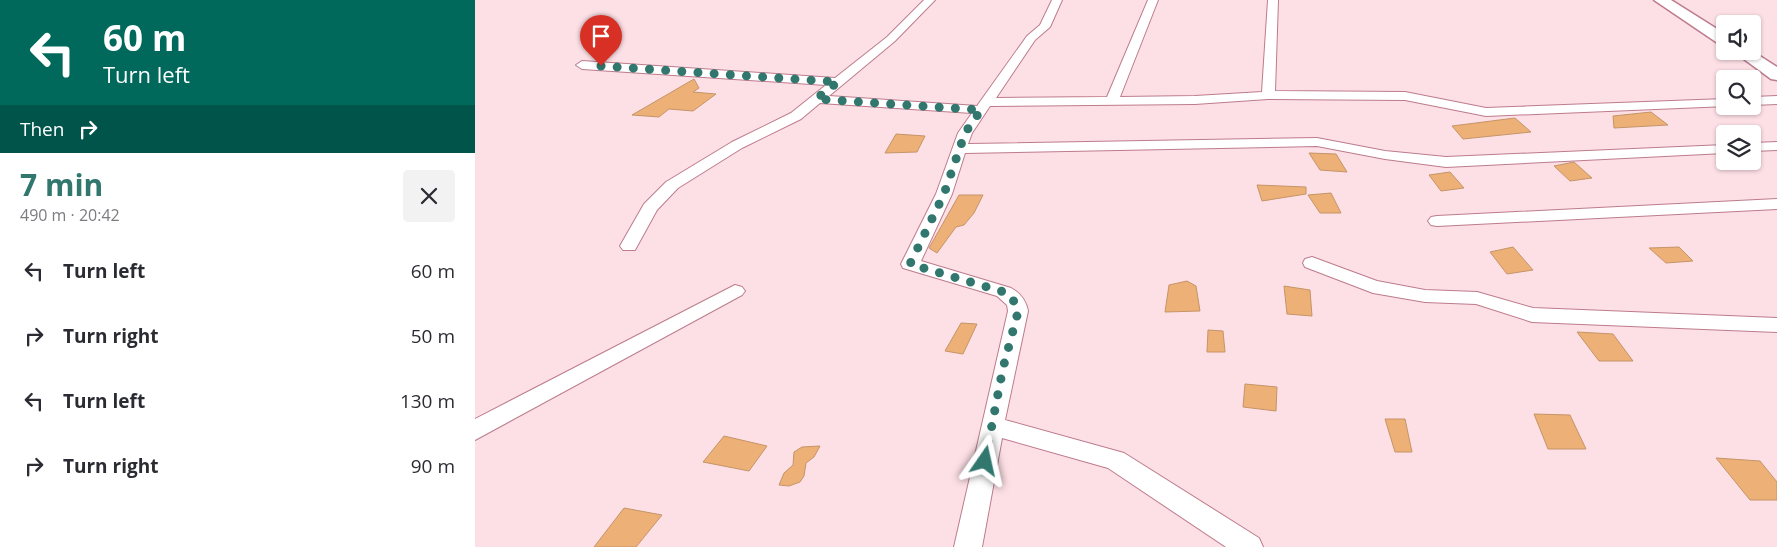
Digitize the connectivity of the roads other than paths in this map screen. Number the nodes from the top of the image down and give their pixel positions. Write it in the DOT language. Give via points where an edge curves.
graph roads {
  1 [pos="930,0"];
  2 [pos="1057,0"];
  3 [pos="1153,0"];
  4 [pos="1273,0"];
  5 [pos="1661,0"];
  6 [pos="1716,35"];
  7 [pos="1755,60"];
  8 [pos="582,65"];
  9 [pos="1777,74"];
  10 [pos="838,82"];
  11 [pos="1269,95"];
  12 [pos="816,99"];
  13 [pos="1777,100"];
  14 [pos="1112,101"];
  15 [pos="1761,101"];
  16 [pos="1716,103"];
  17 [pos="984,106"];
  18 [pos="1777,146"];
  19 [pos="1761,147"];
  20 [pos="959,149"];
  21 [pos="1716,149"];
  22 [pos="1777,204"];
  23 [pos="1437,221"];
  24 [pos="629,246"];
  25 [pos="1312,263"];
  26 [pos="735,290"];
  27 [pos="1777,325"];
  28 [pos="992,426"];
  29 [pos="475,430"];
  30 [pos="968,547"];
  31 [pos="1249,547"];
  1 -- 10 [label="street" via="891,39"];
  2 -- 17 [label="street" via="1045,27 1031,38"];
  3 -- 14 [label="street"];
  4 -- 11 [label="street"];
  5 -- 6 [label="street"];
  7 -- 9 [label="street"];
  8 -- 10 [label="street"];
  10 -- 12 [label="street"];
  11 -- 14 [label="street"];
  11 -- 16 [label="street" via="1405,96 1486,112"];
  12 -- 17 [label="street"];
  12 -- 24 [label="street" via="796,116 672,185 650,208"];
  13 -- 15 [label="street"];
  14 -- 17 [label="street"];
  17 -- 20 [label="street" via="965,133"];
  18 -- 19 [label="street"];
  20 -- 21 [label="street" via="1317,142 1385,155 1447,162"];
  20 -- 28 [label="street" via="944,194 910,264 1004,292 1017,304 1018,312"];
  22 -- 23 [label="street"];
  25 -- 27 [label="street" via="1373,287 1425,296 1477,298 1532,314"];
  26 -- 29 [label="street"];
  28 -- 30 [label="street"];
  28 -- 31 [label="street" via="1115,460"];
}
